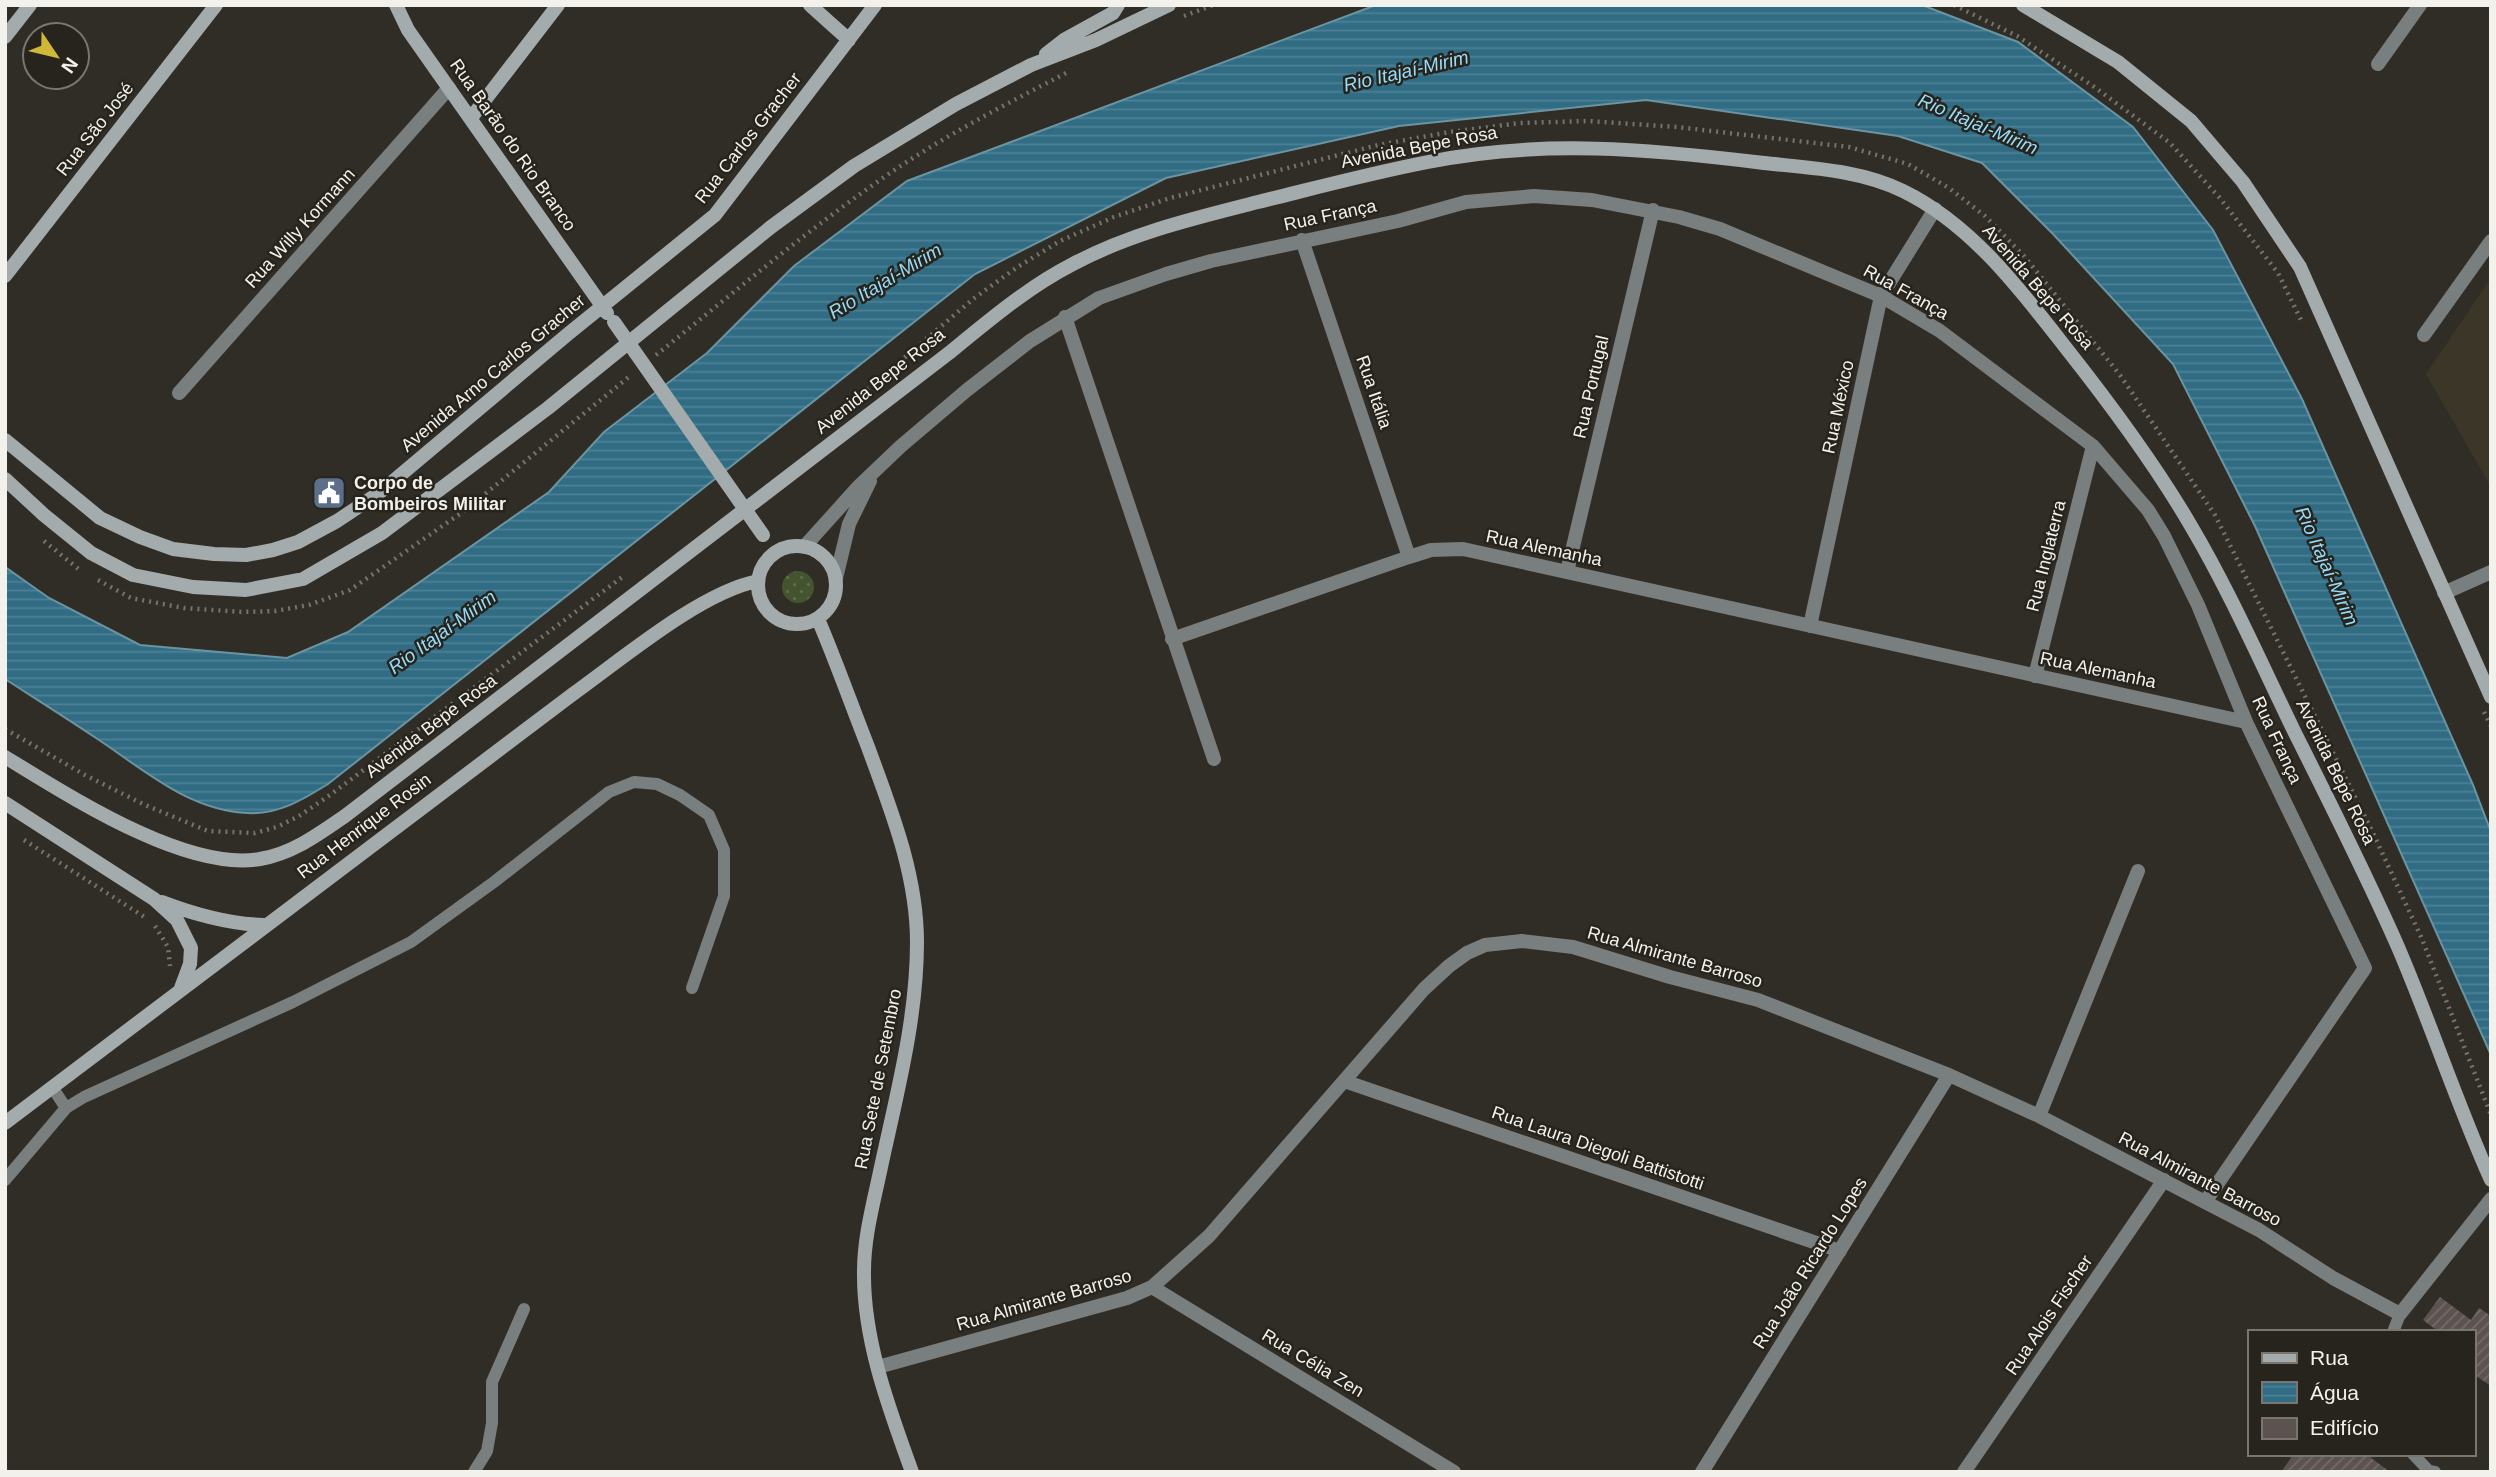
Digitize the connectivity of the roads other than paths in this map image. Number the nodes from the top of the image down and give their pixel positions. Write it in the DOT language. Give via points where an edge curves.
graph roads {
  1 [pos="30,5"];
  2 [pos="216,5"];
  3 [pos="396,5"];
  4 [pos="558,5"];
  5 [pos="810,5"];
  6 [pos="875,5"];
  7 [pos="1118,5"];
  8 [pos="1170,5"];
  9 [pos="2023,5"];
  10 [pos="2420,5"];
  11 [pos="5,37"];
  12 [pos="849,40"];
  13 [pos="2378,64"];
  14 [pos="1031,65"];
  15 [pos="449,88"];
  16 [pos="471,118"];
  17 [pos="1935,209"];
  18 [pos="1653,211"];
  19 [pos="1303,240"];
  20 [pos="2491,242"];
  21 [pos="5,276"];
  22 [pos="1881,296"];
  23 [pos="602,306"];
  24 [pos="1065,317"];
  25 [pos="2424,335"];
  26 [pos="179,393"];
  27 [pos="5,440"];
  28 [pos="2094,446"];
  29 [pos="876,470"];
  30 [pos="5,479"];
  31 [pos="804,547"];
  32 [pos="775,553"];
  33 [pos="1409,556"];
  34 [pos="1567,572"];
  35 [pos="2491,572"];
  36 [pos="836,578"];
  37 [pos="758,581"];
  38 [pos="2444,593"];
  39 [pos="818,619"];
  40 [pos="1810,626"];
  41 [pos="1172,639"];
  42 [pos="2035,676"];
  43 [pos="2486,700"];
  44 [pos="2246,722"];
  45 [pos="5,757"];
  46 [pos="1214,759"];
  47 [pos="5,803"];
  48 [pos="2138,871"];
  49 [pos="154,900"];
  50 [pos="264,925"];
  51 [pos="692,988"];
  52 [pos="176,992"];
  53 [pos="1949,1075"];
  54 [pos="1344,1081"];
  55 [pos="52,1087"];
  56 [pos="66,1108"];
  57 [pos="2039,1116"];
  58 [pos="5,1123"];
  59 [pos="5,1180"];
  60 [pos="2165,1180"];
  61 [pos="2491,1180"];
  62 [pos="2491,1199"];
  63 [pos="2205,1202"];
  64 [pos="1840,1251"];
  65 [pos="1152,1287"];
  66 [pos="524,1309"];
  67 [pos="2400,1314"];
  68 [pos="2394,1330"];
  69 [pos="878,1367"];
  70 [pos="2415,1456"];
  71 [pos="474,1472"];
  72 [pos="912,1472"];
  73 [pos="1454,1472"];
  74 [pos="1702,1472"];
  75 [pos="1964,1472"];
  76 [pos="2435,1472"];
  1 -- 11 [label="main road"];
  2 -- 21 [label="main road, Rua São José"];
  3 -- 15 [label="main road, Rua Barão do Rio Branco"];
  4 -- 16 [label="main road"];
  5 -- 12 [label="main road"];
  6 -- 12 [label="main road, Rua Carlos Gracher"];
  7 -- 14 [label="main road"];
  8 -- 14 [label="main road"];
  9 -- 38 [label="main road" via="2128,70 2191,121 2243,182 2300,267"];
  10 -- 13 [label="street"];
  12 -- 23 [label="main road, Rua Carlos Gracher" via="715,215"];
  14 -- 30 [label="main road" via="854,166 393,525 303,579 246,590 193,587 133,575 91,553"];
  15 -- 16 [label="main road, Rua Barão do Rio Branco"];
  15 -- 26 [label="street, Rua Willy Kormann"];
  16 -- 23 [label="main road, Rua Barão do Rio Branco"];
  17 -- 22 [label="street, Rua México"];
  17 -- 45 [label="main road, Avenida Bepe Rosa" via="1897,188 1844,173 1675,152 1587,147 1454,157 1177,222 1072,264 1031,289 345,816 286,852 259,859 225,859 189,852 72,797"];
  17 -- 61 [label="main road, Avenida Bepe Rosa" via="2005,273 2041,316 2100,391 2192,528 2372,891"];
  18 -- 19 [label="street, Rua França" via="1592,200 1507,198 1466,202"];
  18 -- 22 [label="street, Rua França" via="1720,229"];
  18 -- 34 [label="street, Rua Portugal"];
  19 -- 24 [label="street, Rua França" via="1166,274 1099,298"];
  19 -- 33 [label="street, Rua Itália"];
  20 -- 25 [label="street"];
  22 -- 28 [label="street, Rua França" via="1940,331"];
  22 -- 40 [label="street, Rua México"];
  23 -- 27 [label="main road, Avenida Arno Carlos Gracher" via="379,493 337,521 274,550 214,554 173,549 140,537 100,518"];
  23 -- 32 [label="main road, Rua Barão do Rio Branco, bridge"];
  24 -- 29 [label="street, Rua França" via="967,390"];
  24 -- 41 [label="street"];
  28 -- 42 [label="street, Rua Inglaterra"];
  28 -- 44 [label="street, Rua França" via="2164,536"];
  29 -- 31 [label="street, Rua França"];
  29 -- 36 [label="street, Rua França" via="849,524"];
  31 -- 32 [label="main road"];
  31 -- 36 [label="main road" via="825,557"];
  32 -- 37 [label="main road"];
  33 -- 34 [label="street, Rua Alemanha" via="1463,549"];
  33 -- 41 [label="street, Rua Alemanha"];
  34 -- 40 [label="street, Rua Alemanha"];
  35 -- 38 [label="street"];
  36 -- 39 [label="main road" via="833,601"];
  37 -- 39 [label="main road" via="763,606 782,622 794,625"];
  37 -- 50 [label="main road, Rua Henrique Rosin" via="730,589 662,630"];
  38 -- 43 [label="main road"];
  39 -- 69 [label="main road, Rua Sete de Setembro" via="886,795 914,900 916,989 864,1270 866,1311"];
  40 -- 42 [label="street, Rua Alemanha"];
  41 -- 46 [label="street"];
  42 -- 44 [label="street, Rua Alemanha"];
  44 -- 63 [label="street, Rua França" via="2365,968"];
  47 -- 49 [label="main road"];
  48 -- 57 [label="street"];
  49 -- 50 [label="main road" via="212,920"];
  49 -- 52 [label="main road" via="177,920 191,948 190,964"];
  50 -- 52 [label="main road, Rua Henrique Rosin"];
  51 -- 56 [label="lane" via="724,896 724,850 709,815 657,784 634,782 609,792 411,942"];
  52 -- 55 [label="main road, Rua Henrique Rosin"];
  53 -- 54 [label="street, Rua Almirante Barroso" via="1758,1000 1573,947 1522,941 1485,945 1449,966"];
  53 -- 57 [label="street, Rua Almirante Barroso"];
  53 -- 64 [label="street, Rua João Ricardo Lopes"];
  54 -- 64 [label="street, Rua Laura Diegoli Battistotti"];
  54 -- 65 [label="street, Rua Almirante Barroso" via="1217,1228"];
  55 -- 56 [label="lane"];
  55 -- 58 [label="main road, Rua Henrique Rosin"];
  56 -- 59 [label="lane"];
  57 -- 60 [label="street, Rua Almirante Barroso"];
  60 -- 63 [label="street, Rua Almirante Barroso"];
  60 -- 75 [label="street, Rua Alois Fischer"];
  62 -- 67 [label="street"];
  63 -- 67 [label="street, Rua Almirante Barroso"];
  64 -- 74 [label="street, Rua João Ricardo Lopes"];
  65 -- 69 [label="street, Rua Almirante Barroso" via="1127,1298"];
  65 -- 73 [label="street, Rua Célia Zen"];
  66 -- 71 [label="lane" via="492,1382 492,1423 486,1451"];
  67 -- 68 [label="lane"];
  69 -- 72 [label="main road, Rua Sete de Setembro"];
  70 -- 76 [label="lane"];
}
